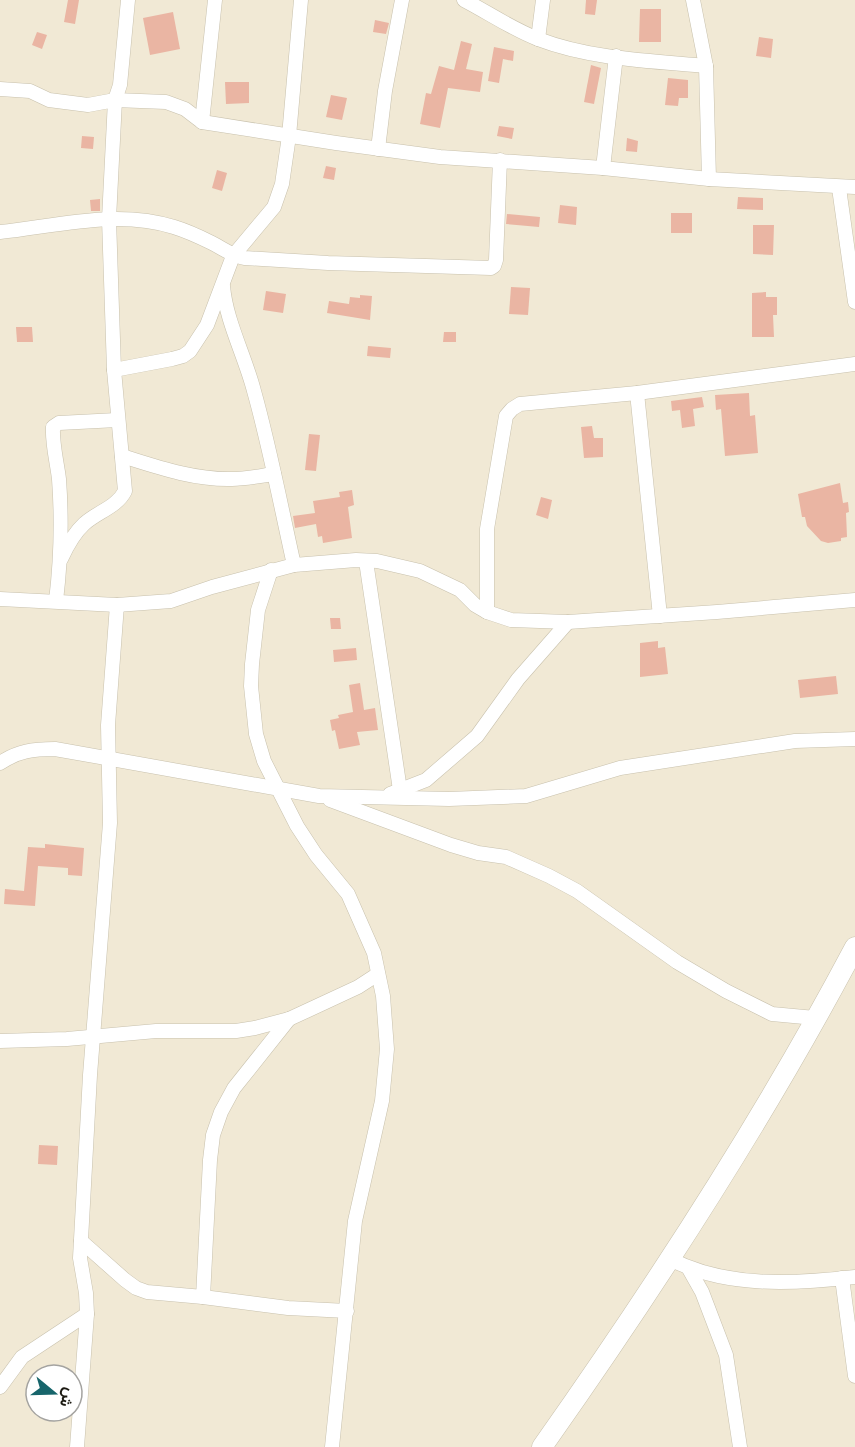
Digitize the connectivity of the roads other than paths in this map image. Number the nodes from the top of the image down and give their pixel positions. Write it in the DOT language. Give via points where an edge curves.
graph roads {
  1 [pos="128,0"];
  2 [pos="215,0"];
  3 [pos="301,0"];
  4 [pos="402,0"];
  5 [pos="464,0"];
  6 [pos="543,0"];
  7 [pos="693,0"];
  8 [pos="538,39"];
  9 [pos="616,56"];
  10 [pos="706,66"];
  11 [pos="0,89"];
  12 [pos="116,100"];
  13 [pos="202,122"];
  14 [pos="289,136"];
  15 [pos="378,149"];
  16 [pos="500,160"];
  17 [pos="603,168"];
  18 [pos="709,179"];
  19 [pos="855,187"];
  20 [pos="838,188"];
  21 [pos="109,219"];
  22 [pos="0,232"];
  23 [pos="233,256"];
  24 [pos="222,282"];
  25 [pos="855,302"];
  26 [pos="855,364"];
  27 [pos="114,370"];
  28 [pos="637,393"];
  29 [pos="117,420"];
  30 [pos="122,456"];
  31 [pos="274,474"];
  32 [pos="61,559"];
  33 [pos="366,561"];
  34 [pos="294,565"];
  35 [pos="272,570"];
  36 [pos="0,598"];
  37 [pos="855,600"];
  38 [pos="56,601"];
  39 [pos="117,604"];
  40 [pos="487,612"];
  41 [pos="660,616"];
  42 [pos="568,622"];
  43 [pos="855,739"];
  44 [pos="108,759"];
  45 [pos="0,763"];
  46 [pos="277,787"];
  47 [pos="400,790"];
  48 [pos="319,796"];
  49 [pos="383,797"];
  50 [pos="855,947"];
  51 [pos="850,970"];
  52 [pos="378,974"];
  53 [pos="815,1018"];
  54 [pos="289,1019"];
  55 [pos="93,1035"];
  56 [pos="0,1041"];
  57 [pos="81,1241"];
  58 [pos="670,1259"];
  59 [pos="689,1269"];
  60 [pos="848,1277"];
  61 [pos="203,1297"];
  62 [pos="347,1311"];
  63 [pos="87,1314"];
  64 [pos="855,1376"];
  65 [pos="0,1387"];
  66 [pos="77,1447"];
  67 [pos="332,1447"];
  68 [pos="542,1447"];
  69 [pos="740,1447"];
  1 -- 12 [label="street"];
  2 -- 13 [label="street"];
  3 -- 14 [label="street"];
  4 -- 15 [label="street"];
  5 -- 8 [label="street"];
  6 -- 8 [label="street"];
  7 -- 10 [label="street"];
  8 -- 9 [label="street"];
  9 -- 10 [label="street"];
  9 -- 17 [label="street"];
  10 -- 18 [label="street"];
  11 -- 12 [label="street" via="30,91 49,100 88,105"];
  12 -- 13 [label="street" via="166,102 185,109"];
  12 -- 21 [label="street"];
  13 -- 14 [label="street"];
  14 -- 15 [label="street"];
  14 -- 23 [label="street" via="282,184 274,207"];
  15 -- 16 [label="street"];
  16 -- 17 [label="street"];
  16 -- 23 [label="street" via="493,267"];
  17 -- 18 [label="street"];
  18 -- 20 [label="street"];
  19 -- 20 [label="street"];
  20 -- 25 [label="street"];
  21 -- 22 [label="street"];
  21 -- 23 [label="street" via="174,227"];
  21 -- 27 [label="street"];
  23 -- 24 [label="street"];
  24 -- 27 [label="street" via="207,325 190,351 172,359"];
  24 -- 31 [label="street" via="225,307 254,390"];
  26 -- 28 [label="street"];
  27 -- 29 [label="street"];
  28 -- 40 [label="street" via="520,404 506,416 487,529"];
  28 -- 41 [label="street"];
  29 -- 30 [label="street"];
  29 -- 32 [label="street" via="59,423 53,427"];
  30 -- 31 [label="street" via="219,479"];
  30 -- 32 [label="street" via="122,497 84,524"];
  31 -- 34 [label="street"];
  32 -- 38 [label="street"];
  33 -- 34 [label="street"];
  33 -- 40 [label="street" via="430,576 460,590"];
  33 -- 47 [label="street"];
  34 -- 35 [label="street"];
  35 -- 39 [label="street" via="171,601"];
  35 -- 46 [label="street" via="258,610 251,686 256,734"];
  36 -- 38 [label="street"];
  37 -- 41 [label="street"];
  38 -- 39 [label="street"];
  39 -- 44 [label="street"];
  40 -- 42 [label="street" via="511,620"];
  41 -- 42 [label="street"];
  42 -- 47 [label="street" via="518,679 477,736 426,780"];
  43 -- 49 [label="street" via="795,741 620,768 526,796"];
  44 -- 45 [label="street" via="41,749 16,753"];
  44 -- 46 [label="street"];
  44 -- 55 [label="street" via="110,823"];
  46 -- 48 [label="street"];
  46 -- 52 [label="street" via="316,855 348,894 366,932"];
  47 -- 49 [label="street"];
  48 -- 49 [label="street"];
  48 -- 53 [label="street" via="451,845 506,857 578,891 677,962 726,991 772,1014"];
  50 -- 51 [label="street"];
  51 -- 53 [label="street"];
  52 -- 54 [label="street"];
  52 -- 62 [label="street" via="387,1048 382,1101 355,1221"];
  53 -- 58 [label="street" via="744,1142"];
  54 -- 55 [label="street" via="236,1031"];
  54 -- 61 [label="street" via="234,1088 213,1135"];
  55 -- 56 [label="street"];
  55 -- 57 [label="street"];
  57 -- 61 [label="street" via="136,1288"];
  57 -- 63 [label="street" via="80,1266"];
  58 -- 59 [label="street"];
  58 -- 68 [label="street"];
  59 -- 60 [label="street" via="755,1282"];
  59 -- 69 [label="street" via="726,1355"];
  60 -- 64 [label="street"];
  61 -- 62 [label="street"];
  62 -- 67 [label="street"];
  63 -- 65 [label="street" via="27,1353"];
  63 -- 66 [label="street"];
}
